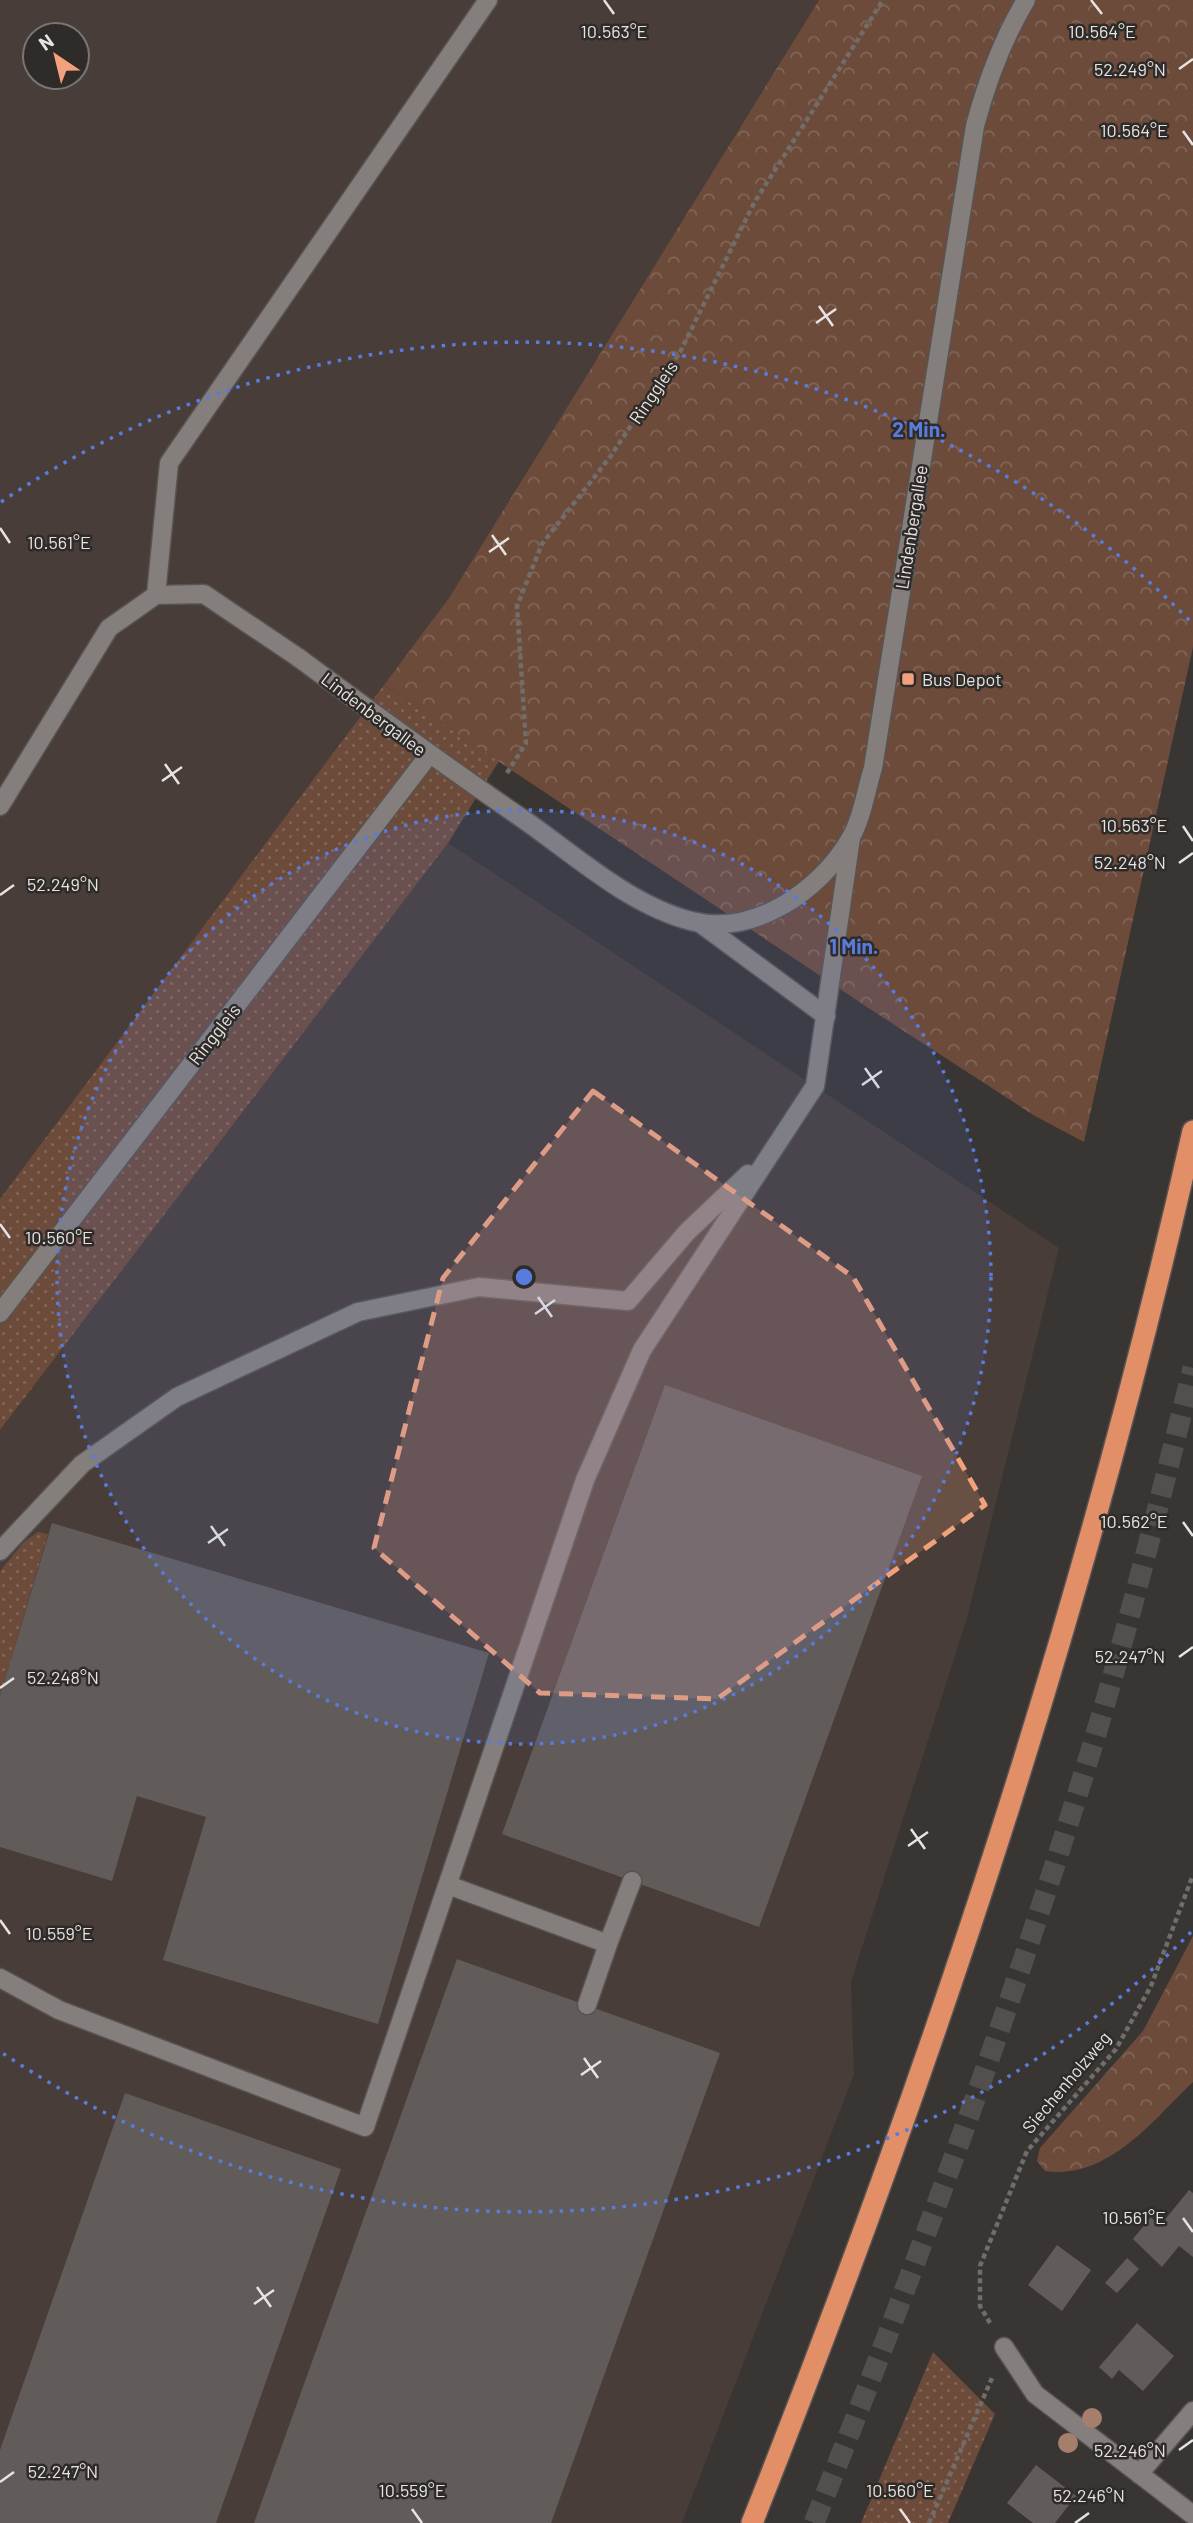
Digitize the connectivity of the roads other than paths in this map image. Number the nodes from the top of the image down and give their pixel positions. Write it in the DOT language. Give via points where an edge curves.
graph roads {
  1 [pos="488,0"];
  2 [pos="1026,0"];
  3 [pos="156,595"];
  4 [pos="429,755"];
  5 [pos="0,806"];
  6 [pos="851,838"];
  7 [pos="699,922"];
  8 [pos="826,1016"];
  9 [pos="1193,1131"];
  10 [pos="771,1153"];
  11 [pos="0,1313"];
  12 [pos="0,1550"];
  13 [pos="632,1881"];
  14 [pos="449,1885"];
  15 [pos="608,1944"];
  16 [pos="0,1978"];
  17 [pos="587,2005"];
  18 [pos="1004,2347"];
  19 [pos="1193,2411"];
  20 [pos="1139,2474"];
  21 [pos="1193,2515"];
  22 [pos="752,2523"];
  1 -- 3 [label="street" via="169,463"];
  2 -- 6 [label="street, Lindenbergallee" via="987,79 975,126 873,768"];
  3 -- 4 [label="street, Lindenbergallee" via="204,594"];
  3 -- 5 [label="street" via="109,628"];
  4 -- 7 [label="street, Lindenbergallee" via="638,899"];
  4 -- 11 [label="street, Ringgleis"];
  6 -- 7 [label="street, Lindenbergallee" via="798,896 763,916 727,924"];
  6 -- 8 [label="street"];
  7 -- 8 [label="street, Lindenbergallee"];
  8 -- 10 [label="street" via="815,1086"];
  9 -- 22 [label="highway" via="1145,1339 1020,1772 928,2054 832,2322"];
  10 -- 12 [label="street" via="687,1232 628,1301 480,1287 358,1312 177,1397 82,1464"];
  10 -- 14 [label="street" via="637,1362 585,1480"];
  13 -- 15 [label="street"];
  14 -- 15 [label="street"];
  14 -- 16 [label="street" via="365,2127 59,2010"];
  15 -- 17 [label="street"];
  18 -- 20 [label="street" via="1035,2394"];
  19 -- 20 [label="street"];
  20 -- 21 [label="street"];
}
